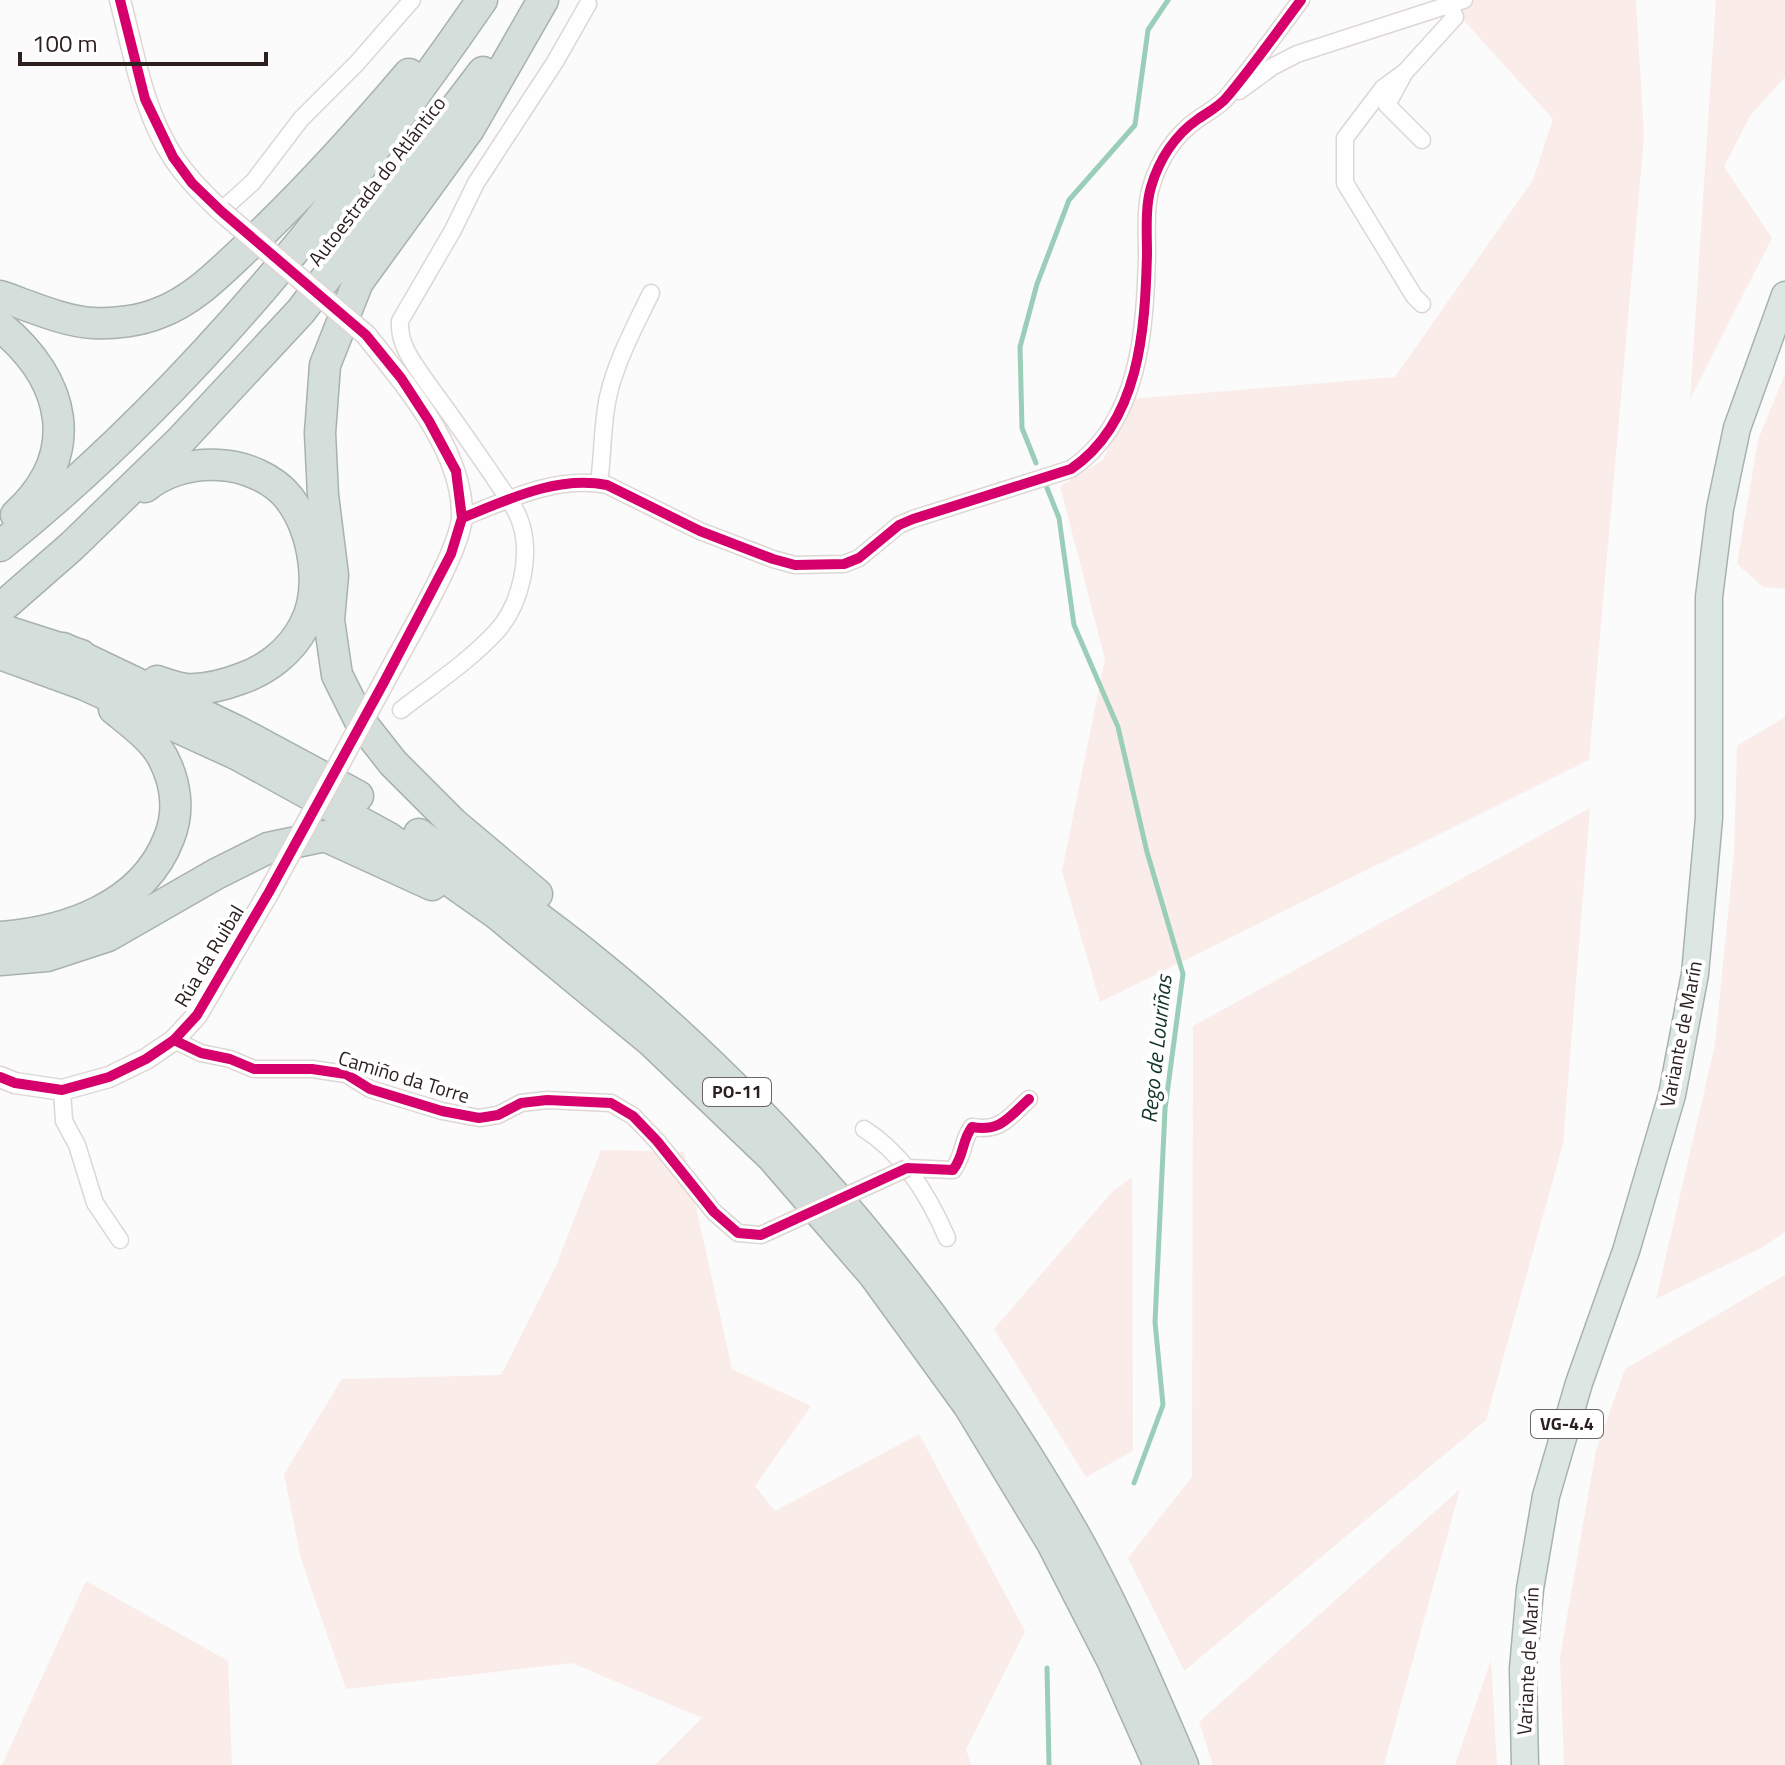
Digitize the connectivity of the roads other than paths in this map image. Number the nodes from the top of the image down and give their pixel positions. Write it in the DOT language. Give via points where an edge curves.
graph roads {
  1 [pos="120,0"];
  2 [pos="412,0"];
  3 [pos="473,0"];
  4 [pos="482,0"];
  5 [pos="531,0"];
  6 [pos="543,0"];
  7 [pos="1301,0"];
  8 [pos="1455,2"];
  9 [pos="588,4"];
  10 [pos="1405,72"];
  11 [pos="1225,101"];
  12 [pos="1422,140"];
  13 [pos="221,211"];
  14 [pos="651,293"];
  15 [pos="1785,295"];
  16 [pos="0,296"];
  17 [pos="1422,304"];
  18 [pos="0,326"];
  19 [pos="599,483"];
  20 [pos="508,499"];
  21 [pos="462,518"];
  22 [pos="0,530"];
  23 [pos="0,546"];
  24 [pos="72,546"];
  25 [pos="0,609"];
  26 [pos="0,629"];
  27 [pos="33,652"];
  28 [pos="85,685"];
  29 [pos="401,710"];
  30 [pos="497,914"];
  31 [pos="0,937"];
  32 [pos="0,960"];
  33 [pos="676,1034"];
  34 [pos="174,1040"];
  35 [pos="0,1077"];
  36 [pos="62,1090"];
  37 [pos="1029,1099"];
  38 [pos="864,1129"];
  39 [pos="907,1168"];
  40 [pos="947,1238"];
  41 [pos="120,1240"];
  42 [pos="1159,1765"];
  43 [pos="1183,1765"];
  44 [pos="1525,1765"];
  1 -- 13 [label="street" via="145,99 173,157"];
  2 -- 13 [label="street" via="301,119 253,182"];
  3 -- 16 [label="highway" via="292,205 184,300 135,320 91,323"];
  4 -- 23 [label="highway, Autoestrada do Atlántico" via="412,101 267,282 65,494"];
  5 -- 24 [label="highway, Autoestrada do Atlántico" via="479,79 301,311 181,440"];
  6 -- 33 [label="highway" via="469,129 358,282 325,365 320,433 333,575 329,620 337,675 360,721 393,763 453,823 612,957"];
  7 -- 11 [label="street"];
  8 -- 10 [label="street" via="1455,17"];
  8 -- 11 [label="street" via="1297,54"];
  9 -- 20 [label="street" via="476,183 400,321 399,335 408,354"];
  10 -- 12 [label="street" via="1387,105"];
  10 -- 17 [label="street" via="1383,88 1345,138 1345,183"];
  11 -- 19 [label="street" via="1170,145 1150,189 1145,316 1135,365 1121,411 1106,436 1071,469 913,519 844,564 795,565 773,559"];
  13 -- 21 [label="street, bridge" via="366,335 415,400 456,471"];
  14 -- 19 [label="street" via="608,395"];
  15 -- 44 [label="highway, Variante de Marín / VG-4.4" via="1737,428 1720,509 1709,597 1709,818 1695,974 1672,1095 1546,1496 1523,1669"];
  18 -- 22 [label="highway" via="33,358 48,384 58,428 48,477"];
  19 -- 20 [label="street" via="552,486"];
  20 -- 21 [label="street"];
  20 -- 29 [label="street" via="519,519 525,551 510,614 475,651"];
  21 -- 34 [label="street, Rúa da Ruibal, bridge" via="451,554 269,892 215,987"];
  24 -- 25 [label="highway, Autoestrada do Atlántico"];
  24 -- 27 [label="highway" via="154,480 207,464 235,466 263,478 288,498 305,528 314,595 305,625 286,651 257,673 223,685 188,689"];
  26 -- 27 [label="highway, PO-11"];
  27 -- 28 [label="highway, PO-11"];
  27 -- 33 [label="highway, PO-11" via="239,732 325,777 505,893 594,961"];
  28 -- 30 [label="highway, PO-11" via="313,794 389,838"];
  28 -- 31 [label="highway" via="160,754 172,777 174,827 147,878 125,897 62,927"];
  30 -- 32 [label="highway" via="325,836 268,848 108,936 47,956"];
  30 -- 42 [label="highway, PO-11" via="652,1042 772,1157 874,1275 969,1406 1052,1543"];
  33 -- 43 [label="highway, PO-11" via="809,1166 889,1260 988,1395 1073,1533 1135,1653"];
  34 -- 36 [label="street, Rúa da Ruibal" via="109,1077"];
  34 -- 39 [label="street, Camiño da Torre, bridge" via="254,1069 346,1074 370,1089 479,1118 547,1100 611,1103 633,1116 738,1233 761,1235"];
  35 -- 36 [label="street, Rúa da Ruibal"];
  36 -- 41 [label="street" via="64,1121 95,1203"];
  37 -- 39 [label="street" via="997,1127 972,1127 953,1170"];
  38 -- 39 [label="street" via="885,1142"];
  39 -- 40 [label="street"];
}
